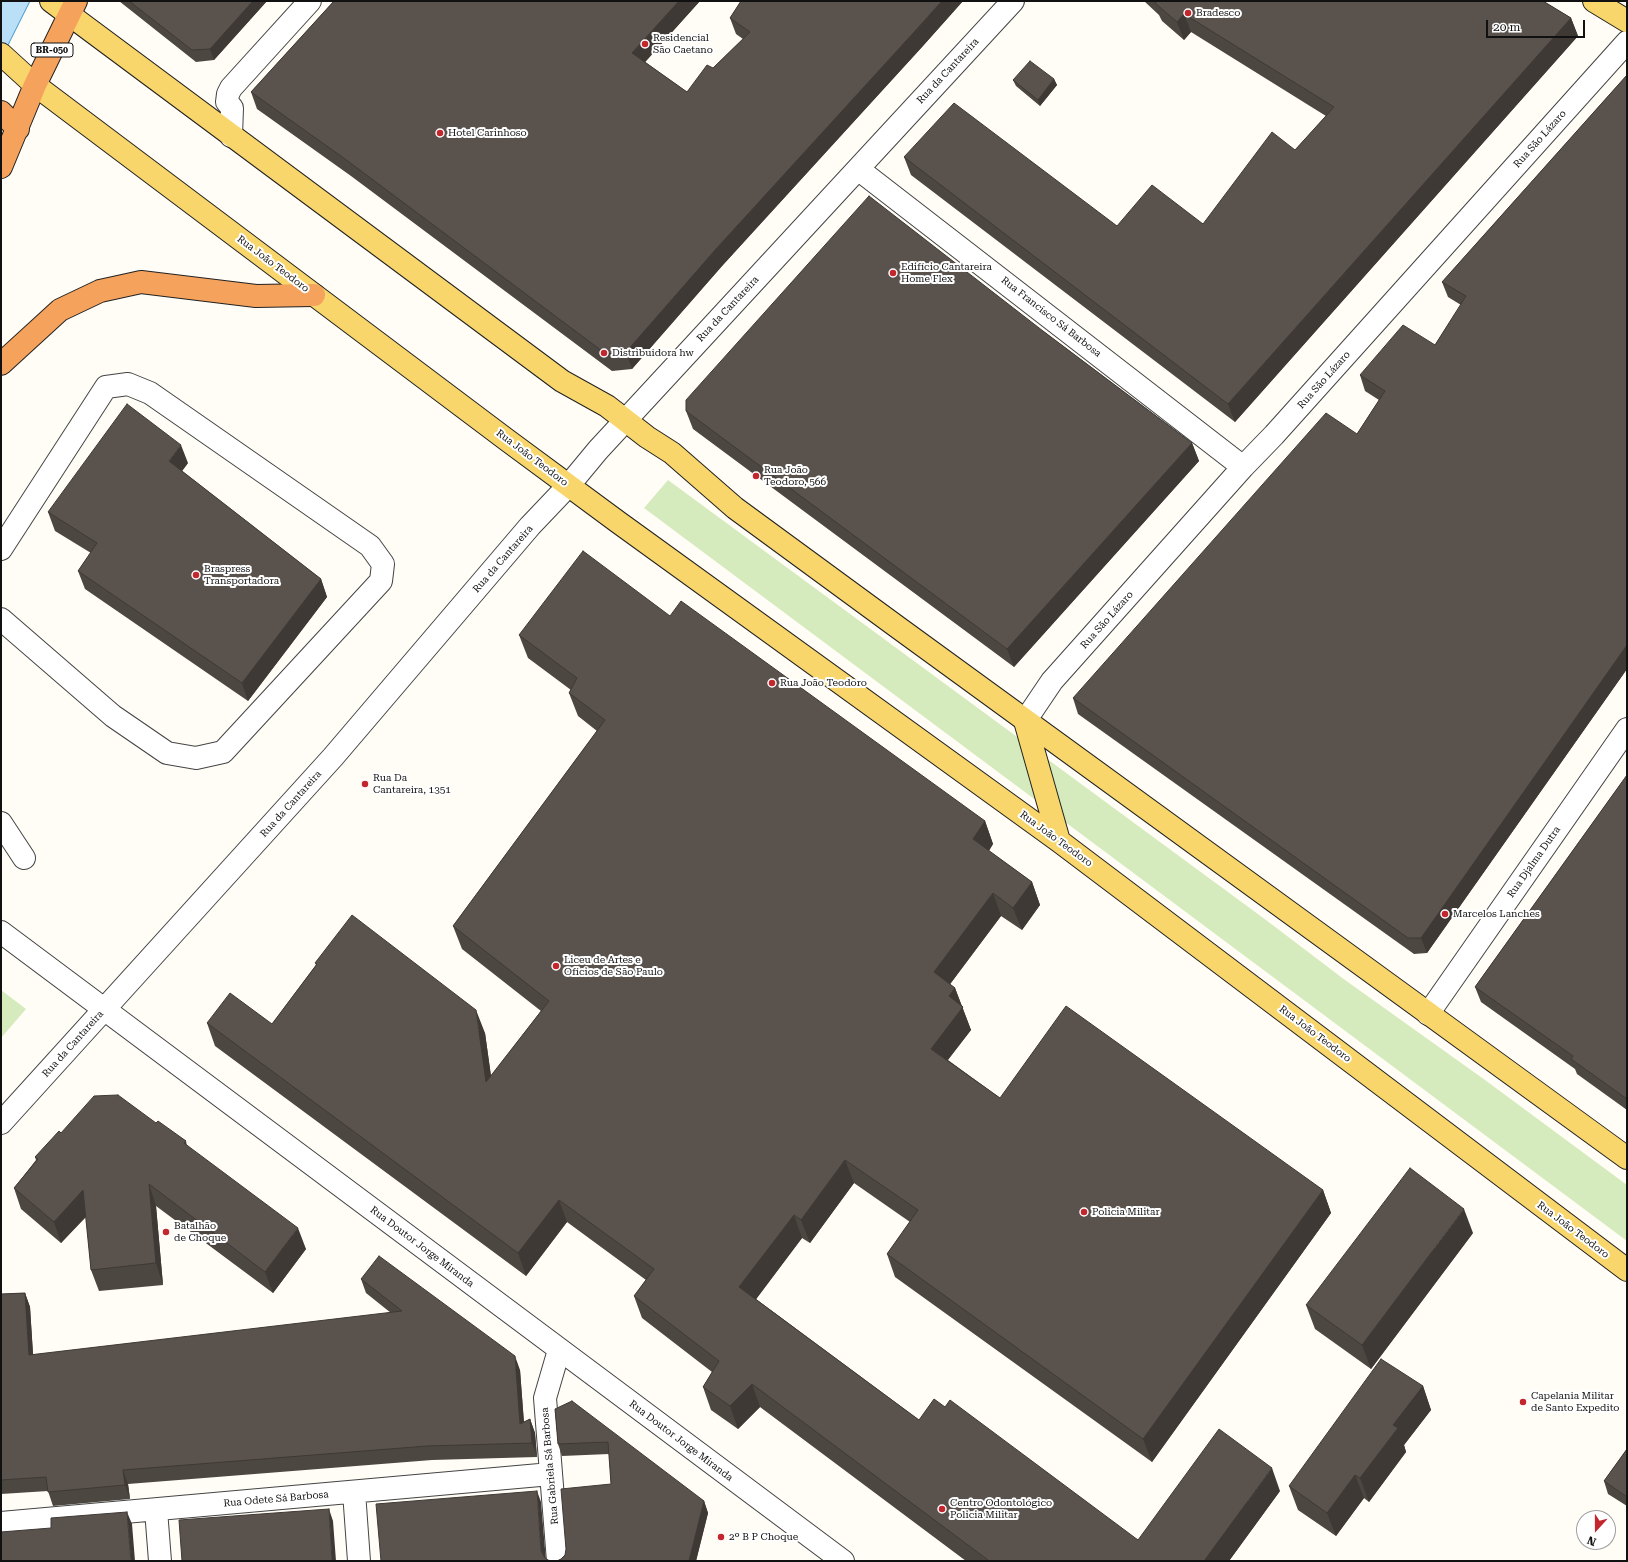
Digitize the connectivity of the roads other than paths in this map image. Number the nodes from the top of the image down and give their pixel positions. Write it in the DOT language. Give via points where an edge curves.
graph roads {
  1 [pos="50,1"];
  2 [pos="310,1"];
  3 [pos="1013,1"];
  4 [pos="1594,1"];
  5 [pos="72,8"];
  6 [pos="1627,21"];
  7 [pos="1627,42"];
  8 [pos="6,60"];
  9 [pos="35,85"];
  10 [pos="1,112"];
  11 [pos="18,129"];
  12 [pos="231,136"];
  13 [pos="1,167"];
  14 [pos="858,169"];
  15 [pos="314,295"];
  16 [pos="1,364"];
  17 [pos="625,421"];
  18 [pos="1243,467"];
  19 [pos="569,485"];
  20 [pos="1,549"];
  21 [pos="1,619"];
  22 [pos="1025,721"];
  23 [pos="1627,729"];
  24 [pos="1,823"];
  25 [pos="1059,840"];
  26 [pos="24,858"];
  27 [pos="1,932"];
  28 [pos="104,1010"];
  29 [pos="1428,1014"];
  30 [pos="1,1123"];
  31 [pos="1627,1158"];
  32 [pos="1627,1270"];
  33 [pos="559,1350"];
  34 [pos="551,1474"];
  35 [pos="354,1492"];
  36 [pos="156,1510"];
  37 [pos="1,1523"];
  38 [pos="160,1561"];
  39 [pos="359,1561"];
  40 [pos="558,1561"];
  41 [pos="843,1561"];
  1 -- 5 [label="main road"];
  2 -- 12 [label="street" via="231,88 228,94 228,102 232,108"];
  3 -- 14 [label="street, Rua da Cantareira"];
  4 -- 6 [label="main road"];
  5 -- 9 [label="highway, BR-050"];
  5 -- 12 [label="main road"];
  7 -- 18 [label="street, Rua São Lázaro"];
  8 -- 9 [label="main road, Rua João Teodoro"];
  9 -- 11 [label="highway, BR-050"];
  9 -- 15 [label="main road, Rua João Teodoro"];
  10 -- 11 [label="highway"];
  11 -- 13 [label="highway, BR-050"];
  12 -- 17 [label="main road" via="562,381 607,406"];
  14 -- 17 [label="street, Rua da Cantareira"];
  14 -- 18 [label="street, Rua Francisco Sá Barbosa"];
  15 -- 16 [label="highway" via="256,296 140,282 100,291 60,310"];
  15 -- 19 [label="main road, Rua João Teodoro"];
  17 -- 19 [label="street, Rua da Cantareira"];
  17 -- 22 [label="main road" via="672,453 735,508"];
  18 -- 22 [label="street, Rua São Lázaro" via="1052,681"];
  19 -- 25 [label="main road, Rua João Teodoro"];
  19 -- 28 [label="street, Rua da Cantareira" via="530,526 333,757"];
  20 -- 21 [label="street" via="106,387 128,384 150,393 370,546 382,564 381,581 223,752 196,758 168,753 113,716"];
  22 -- 25 [label="main road"];
  22 -- 29 [label="main road"];
  23 -- 29 [label="street, Rua Djalma Dutra"];
  24 -- 26 [label="street"];
  25 -- 32 [label="main road, Rua João Teodoro"];
  27 -- 28 [label="street, Rua Doutor Jorge Miranda"];
  28 -- 30 [label="street, Rua da Cantareira"];
  28 -- 33 [label="street, Rua Doutor Jorge Miranda"];
  29 -- 31 [label="main road"];
  33 -- 34 [label="street, Rua Gabriela Sá Barbosa" via="545,1398"];
  33 -- 41 [label="street, Rua Doutor Jorge Miranda"];
  34 -- 35 [label="street, Rua Odete Sá Barbosa"];
  34 -- 40 [label="street, Rua Gabriela Sá Barbosa"];
  35 -- 36 [label="street, Rua Odete Sá Barbosa"];
  35 -- 39 [label="street"];
  36 -- 37 [label="street, Rua Odete Sá Barbosa"];
  36 -- 38 [label="street"];
}
